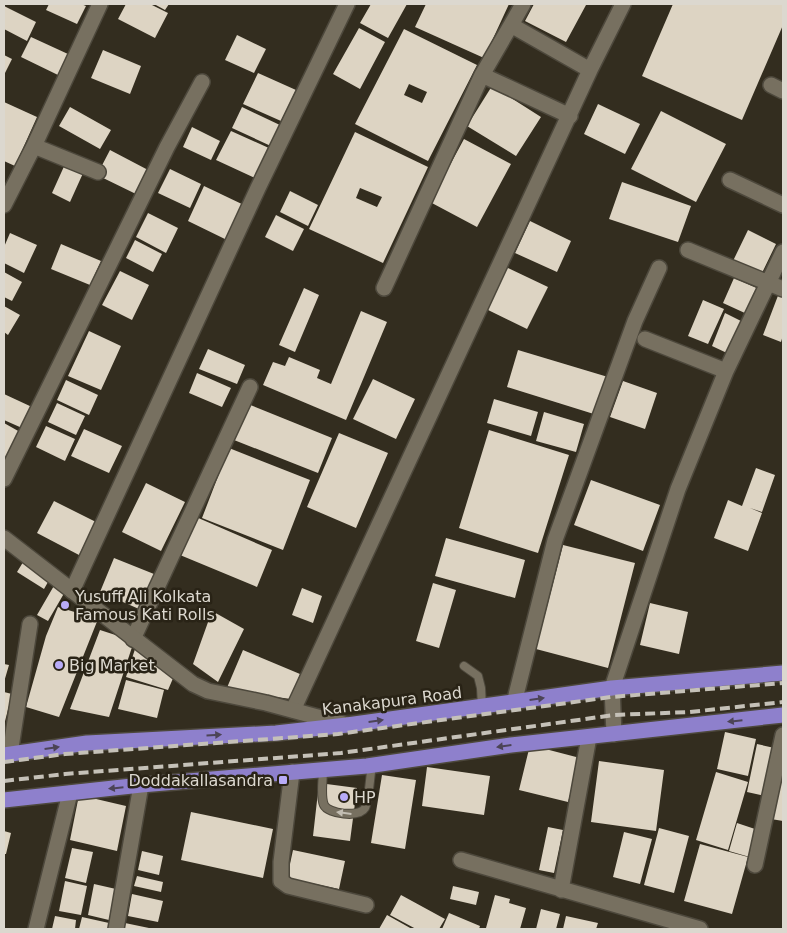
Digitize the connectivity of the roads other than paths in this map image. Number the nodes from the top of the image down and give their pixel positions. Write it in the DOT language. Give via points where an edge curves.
graph roads {
  1 [pos="100,4"];
  2 [pos="347,4"];
  3 [pos="523,4"];
  4 [pos="623,4"];
  5 [pos="511,25"];
  6 [pos="590,70"];
  7 [pos="482,75"];
  8 [pos="202,82"];
  9 [pos="570,116"];
  10 [pos="34,146"];
  11 [pos="98,172"];
  12 [pos="730,180"];
  13 [pos="4,205"];
  14 [pos="783,205"];
  15 [pos="688,250"];
  16 [pos="783,252"];
  17 [pos="659,268"];
  18 [pos="776,286"];
  19 [pos="384,288"];
  20 [pos="645,339"];
  21 [pos="726,371"];
  22 [pos="250,387"];
  23 [pos="4,479"];
  24 [pos="4,539"];
  25 [pos="72,591"];
  26 [pos="30,624"];
  27 [pos="133,638"];
  28 [pos="464,666"];
  29 [pos="783,673"];
  30 [pos="612,688"];
  31 [pos="514,703"];
  32 [pos="482,707"];
  33 [pos="293,710"];
  34 [pos="783,715"];
  35 [pos="347,725"];
  36 [pos="614,734"];
  37 [pos="783,735"];
  38 [pos="589,737"];
  39 [pos="7,754"];
  40 [pos="372,766"];
  41 [pos="323,770"];
  42 [pos="292,772"];
  43 [pos="141,785"];
  44 [pos="70,793"];
  45 [pos="4,800"];
  46 [pos="461,860"];
  47 [pos="755,865"];
  48 [pos="561,890"];
  49 [pos="366,906"];
  50 [pos="36,929"];
  51 [pos="116,929"];
  52 [pos="700,929"];
  1 -- 10 [label="street"];
  2 -- 25 [label="street" via="258,188"];
  3 -- 5 [label="street"];
  4 -- 6 [label="street"];
  5 -- 6 [label="street"];
  5 -- 7 [label="street"];
  6 -- 9 [label="street"];
  7 -- 9 [label="street"];
  7 -- 19 [label="street"];
  8 -- 23 [label="street"];
  9 -- 33 [label="street"];
  10 -- 11 [label="street"];
  10 -- 13 [label="street"];
  12 -- 14 [label="street"];
  15 -- 18 [label="street"];
  16 -- 18 [label="street"];
  17 -- 31 [label="street" via="635,322 555,540"];
  18 -- 21 [label="street"];
  20 -- 21 [label="street"];
  21 -- 30 [label="street" via="678,490"];
  22 -- 27 [label="street"];
  24 -- 25 [label="street"];
  25 -- 27 [label="street"];
  26 -- 39 [label="street"];
  27 -- 33 [label="street" via="193,684 208,691"];
  28 -- 32 [label="lane" via="478,676"];
  29 -- 30 [label="highway, Kanakapura Road"];
  31 -- 30 [label="highway, Kanakapura Road, one-way"];
  30 -- 36 [label="street"];
  31 -- 32 [label="highway, Kanakapura Road"];
  35 -- 32 [label="highway, Kanakapura Road, one-way"];
  33 -- 35 [label="street"];
  34 -- 36 [label="highway, one-way"];
  39 -- 35 [label="highway, Kanakapura Road, one-way" via="87,742 276,733"];
  36 -- 38 [label="highway"];
  37 -- 47 [label="street"];
  38 -- 40 [label="highway, one-way"];
  38 -- 48 [label="street"];
  40 -- 41 [label="highway"];
  40 -- 41 [label="lane, one-way" via="365,807 355,814 326,808 322,802"];
  41 -- 42 [label="highway"];
  42 -- 43 [label="highway"];
  42 -- 49 [label="street" via="281,881 288,886"];
  43 -- 44 [label="highway, one-way"];
  43 -- 51 [label="street"];
  44 -- 45 [label="highway"];
  44 -- 50 [label="street"];
  46 -- 48 [label="street"];
  48 -- 52 [label="street"];
}
